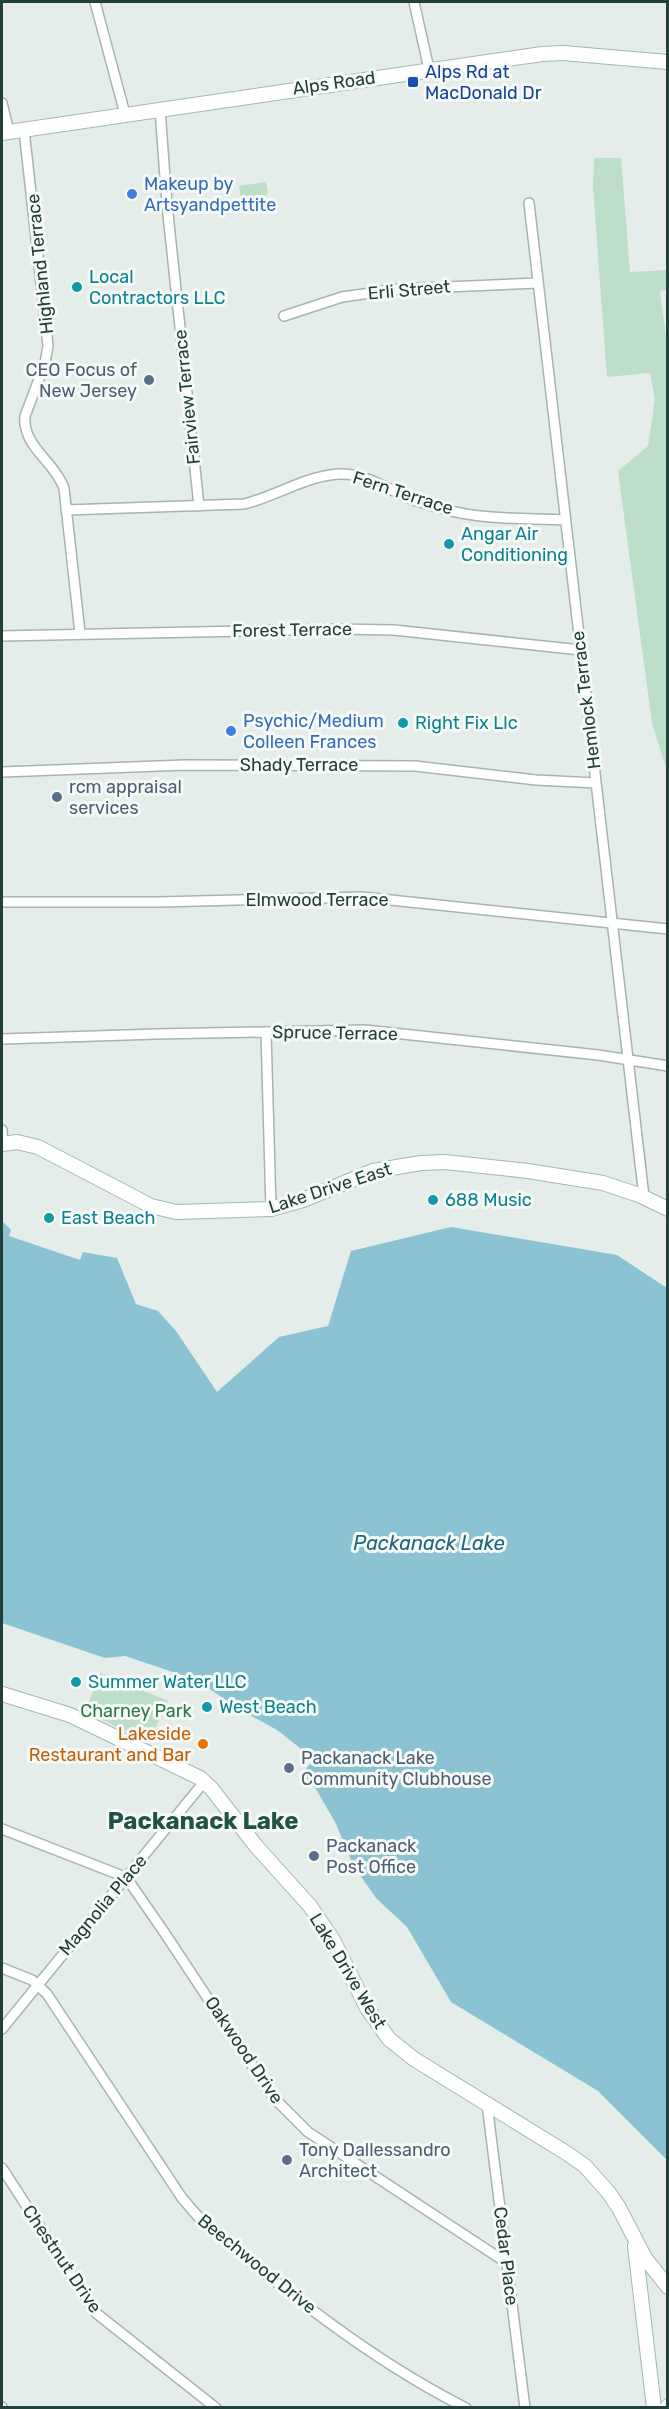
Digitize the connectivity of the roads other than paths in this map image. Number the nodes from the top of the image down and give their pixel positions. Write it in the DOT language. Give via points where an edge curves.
graph roads {
  1 [pos="95,2"];
  2 [pos="414,2"];
  3 [pos="668,62"];
  4 [pos="429,69"];
  5 [pos="2,103"];
  6 [pos="160,109"];
  7 [pos="125,114"];
  8 [pos="24,130"];
  9 [pos="5,133"];
  10 [pos="529,203"];
  11 [pos="538,283"];
  12 [pos="284,316"];
  13 [pos="199,506"];
  14 [pos="66,510"];
  15 [pos="565,520"];
  16 [pos="80,633"];
  17 [pos="2,636"];
  18 [pos="581,650"];
  19 [pos="2,772"];
  20 [pos="596,783"];
  21 [pos="2,902"];
  22 [pos="613,923"];
  23 [pos="668,930"];
  24 [pos="266,1032"];
  25 [pos="2,1039"];
  26 [pos="627,1059"];
  27 [pos="668,1066"];
  28 [pos="2,1139"];
  29 [pos="644,1197"];
  30 [pos="271,1209"];
  31 [pos="668,1209"];
  32 [pos="2,1694"];
  33 [pos="204,1782"];
  34 [pos="2,1829"];
  35 [pos="125,1879"];
  36 [pos="2,1968"];
  37 [pos="37,1984"];
  38 [pos="2,2029"];
  39 [pos="487,2104"];
  40 [pos="2,2168"];
  41 [pos="634,2239"];
  42 [pos="507,2263"];
  43 [pos="663,2281"];
  44 [pos="642,2302"];
  45 [pos="668,2391"];
  46 [pos="653,2401"];
  47 [pos="216,2408"];
  48 [pos="466,2408"];
  49 [pos="525,2408"];
  1 -- 7 [label="street"];
  2 -- 4 [label="street"];
  3 -- 4 [label="street, Alps Road" via="563,53"];
  4 -- 6 [label="street, Alps Road"];
  5 -- 9 [label="street"];
  6 -- 7 [label="street, Alps Road"];
  6 -- 13 [label="street, Fairview Terrace" via="166,205"];
  7 -- 8 [label="street, Alps Road"];
  8 -- 9 [label="street, Alps Road"];
  8 -- 14 [label="street, Highland Terrace" via="48,346 24,425 31,442 60,477"];
  10 -- 11 [label="street, Hemlock Terrace"];
  11 -- 12 [label="street, Erli Street" via="387,291 332,299"];
  11 -- 15 [label="street, Hemlock Terrace"];
  13 -- 14 [label="street, Fern Terrace"];
  13 -- 15 [label="street, Fern Terrace" via="258,501 298,483 342,474 364,477 416,501 447,510"];
  14 -- 16 [label="street, Highland Terrace"];
  15 -- 18 [label="street, Hemlock Terrace"];
  16 -- 17 [label="street, Forest Terrace"];
  16 -- 18 [label="street, Forest Terrace" via="394,630"];
  18 -- 20 [label="street, Hemlock Terrace"];
  19 -- 20 [label="street, Shady Terrace" via="185,765 415,765"];
  20 -- 22 [label="street, Hemlock Terrace"];
  21 -- 22 [label="street, Elmwood Terrace" via="362,897"];
  22 -- 23 [label="street, Elmwood Terrace"];
  22 -- 26 [label="street, Hemlock Terrace"];
  24 -- 25 [label="street, Spruce Terrace"];
  24 -- 26 [label="street, Spruce Terrace" via="381,1031"];
  24 -- 30 [label="street"];
  26 -- 27 [label="street, Spruce Terrace"];
  26 -- 29 [label="street, Hemlock Terrace"];
  28 -- 30 [label="street, Lake Drive East" via="38,1147 163,1210"];
  29 -- 30 [label="street, Lake Drive East" via="603,1184 445,1162 373,1171"];
  29 -- 31 [label="street, Lake Drive East"];
  32 -- 33 [label="street, Lake Drive West" via="70,1716 185,1769"];
  33 -- 35 [label="street, Magnolia Place"];
  33 -- 39 [label="street, Lake Drive West" via="310,1906 389,2039"];
  34 -- 35 [label="street, Oakwood Drive"];
  35 -- 37 [label="street, Magnolia Place"];
  35 -- 42 [label="street, Oakwood Drive" via="286,2112 308,2132"];
  36 -- 37 [label="street, Beechwood Drive"];
  37 -- 38 [label="street, Magnolia Place"];
  37 -- 48 [label="street, Beechwood Drive" via="48,1994 182,2198 201,2220 347,2336 417,2382"];
  39 -- 41 [label="street, Lake Drive West" via="585,2166 619,2208"];
  39 -- 42 [label="street, Cedar Place"];
  40 -- 47 [label="street, Chestnut Drive" via="96,2313"];
  41 -- 43 [label="street, Lake Drive West"];
  41 -- 44 [label="street"];
  42 -- 49 [label="street, Cedar Place"];
  43 -- 44 [label="street" via="646,2288"];
  44 -- 46 [label="street"];
  45 -- 46 [label="street"];
}
